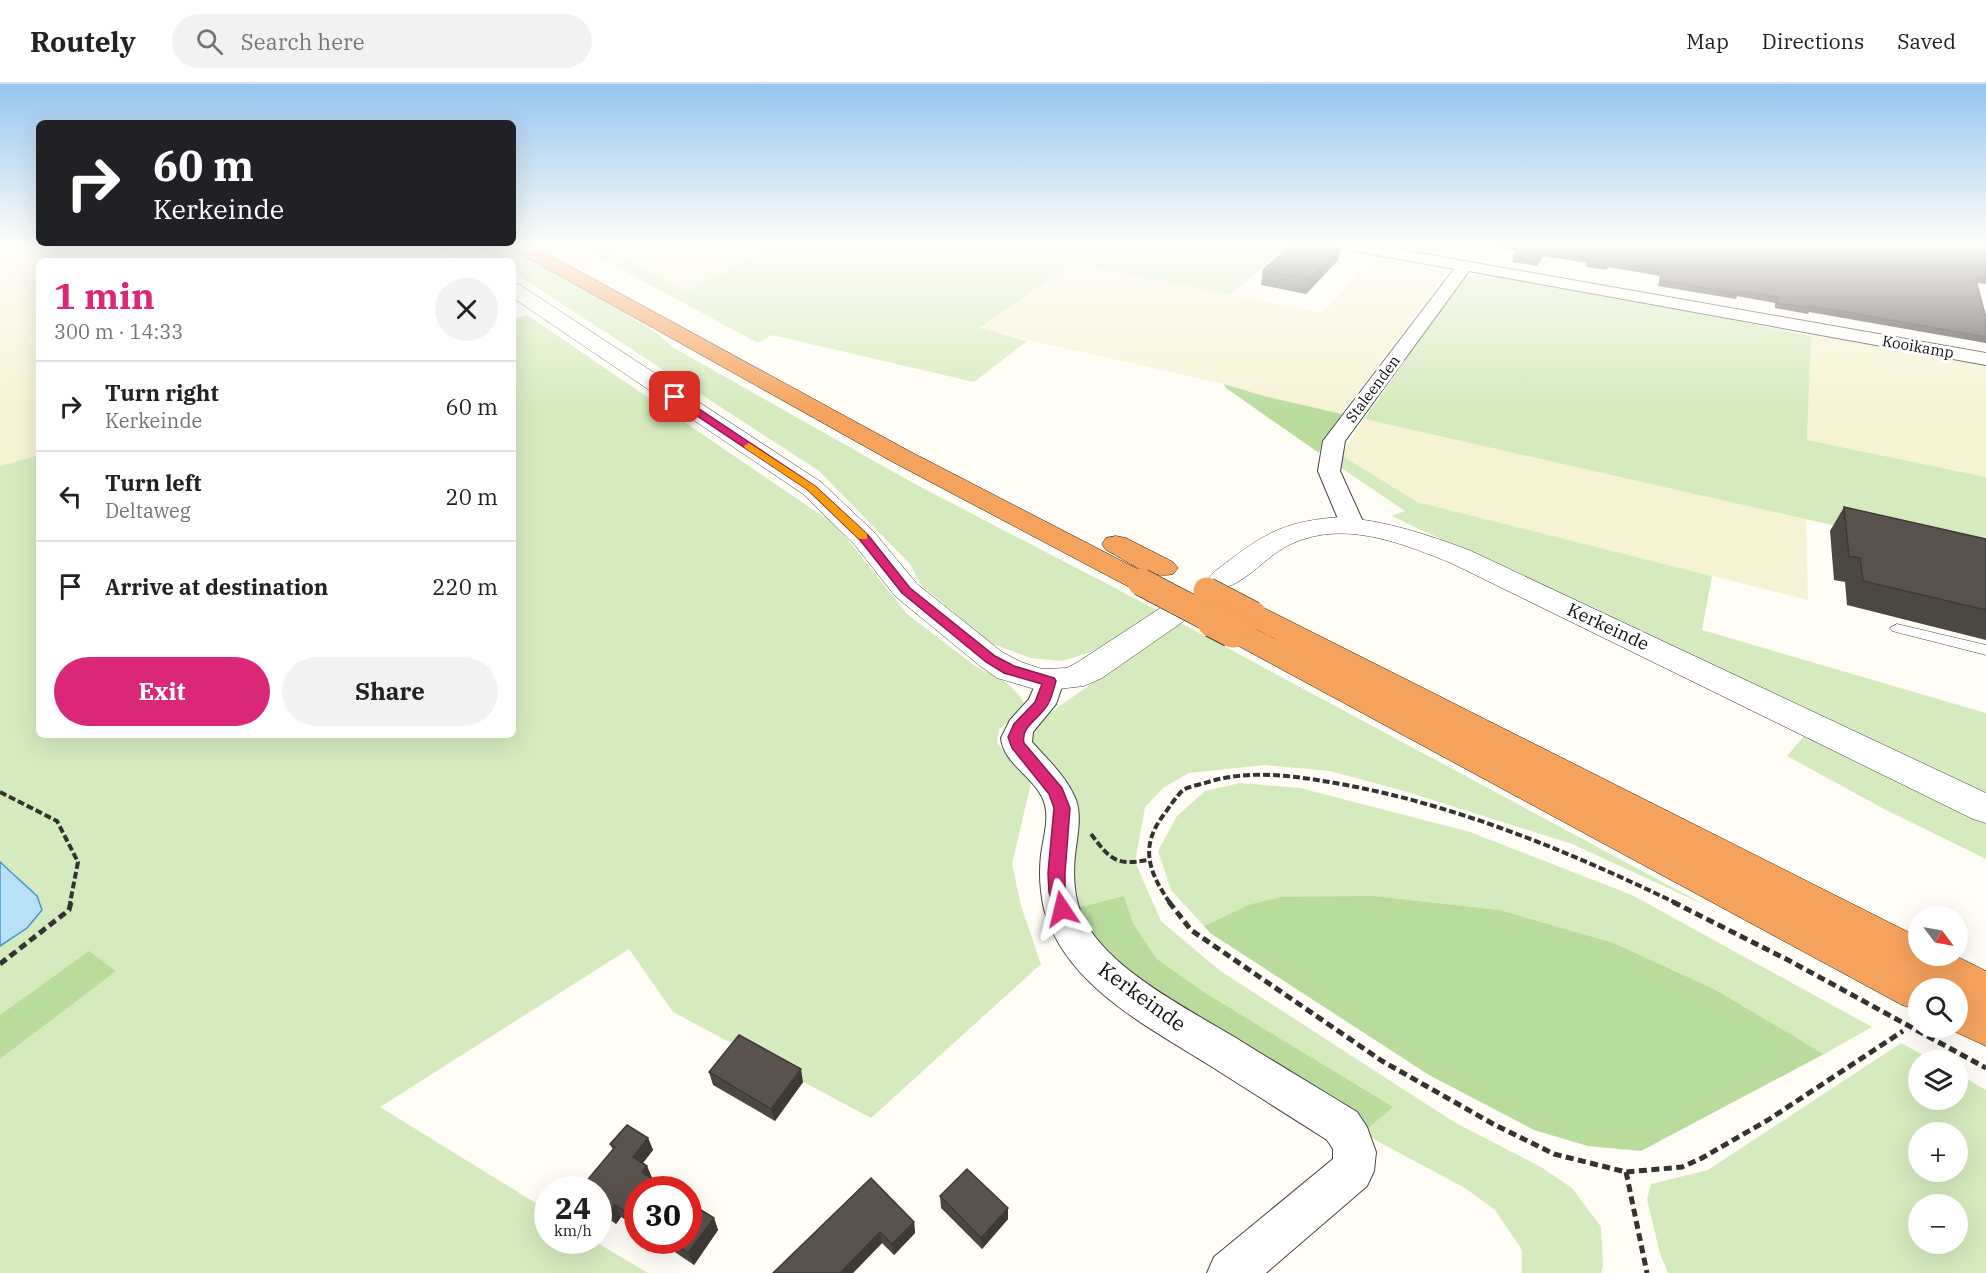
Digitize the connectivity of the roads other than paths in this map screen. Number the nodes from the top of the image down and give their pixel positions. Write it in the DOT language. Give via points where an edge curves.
graph roads {
  1 [pos="532,301"];
  2 [pos="620,301"];
  3 [pos="657,301"];
  4 [pos="1438,301"];
  5 [pos="1667,301"];
  6 [pos="1986,359"];
  7 [pos="1353,526"];
  8 [pos="1152,575"];
  9 [pos="1224,578"];
  10 [pos="1173,614"];
  11 [pos="1243,622"];
  12 [pos="1897,628"];
  13 [pos="1986,650"];
  14 [pos="1050,681"];
  15 [pos="1986,809"];
  16 [pos="1908,986"];
  17 [pos="1986,992"];
  18 [pos="1968,1016"];
  19 [pos="1986,1026"];
  20 [pos="1230,1273"];
  1 -- 14 [label="street" via="812,488 864,538 906,590 991,659 1009,670"];
  2 -- 8 [label="highway" via="900,456"];
  3 -- 8 [label="highway"];
  4 -- 7 [label="street, Staleenden" via="1334,441 1329,471"];
  5 -- 6 [label="street, Kooikamp"];
  7 -- 9 [label="street, Kerkeinde" via="1328,526 1290,535 1268,545"];
  7 -- 15 [label="street, Kerkeinde" via="1404,535 1461,557"];
  8 -- 11 [label="highway, bridge"];
  10 -- 14 [label="street" via="1090,670"];
  11 -- 16 [label="highway"];
  11 -- 17 [label="highway"];
  12 -- 13 [label="lane"];
  14 -- 20 [label="street, Kerkeinde" via="1041,704 1020,727 1017,745 1056,792 1062,808 1057,892 1088,957 1141,1001 1342,1126 1357,1155 1352,1171"];
  18 -- 19 [label="highway"];
}
